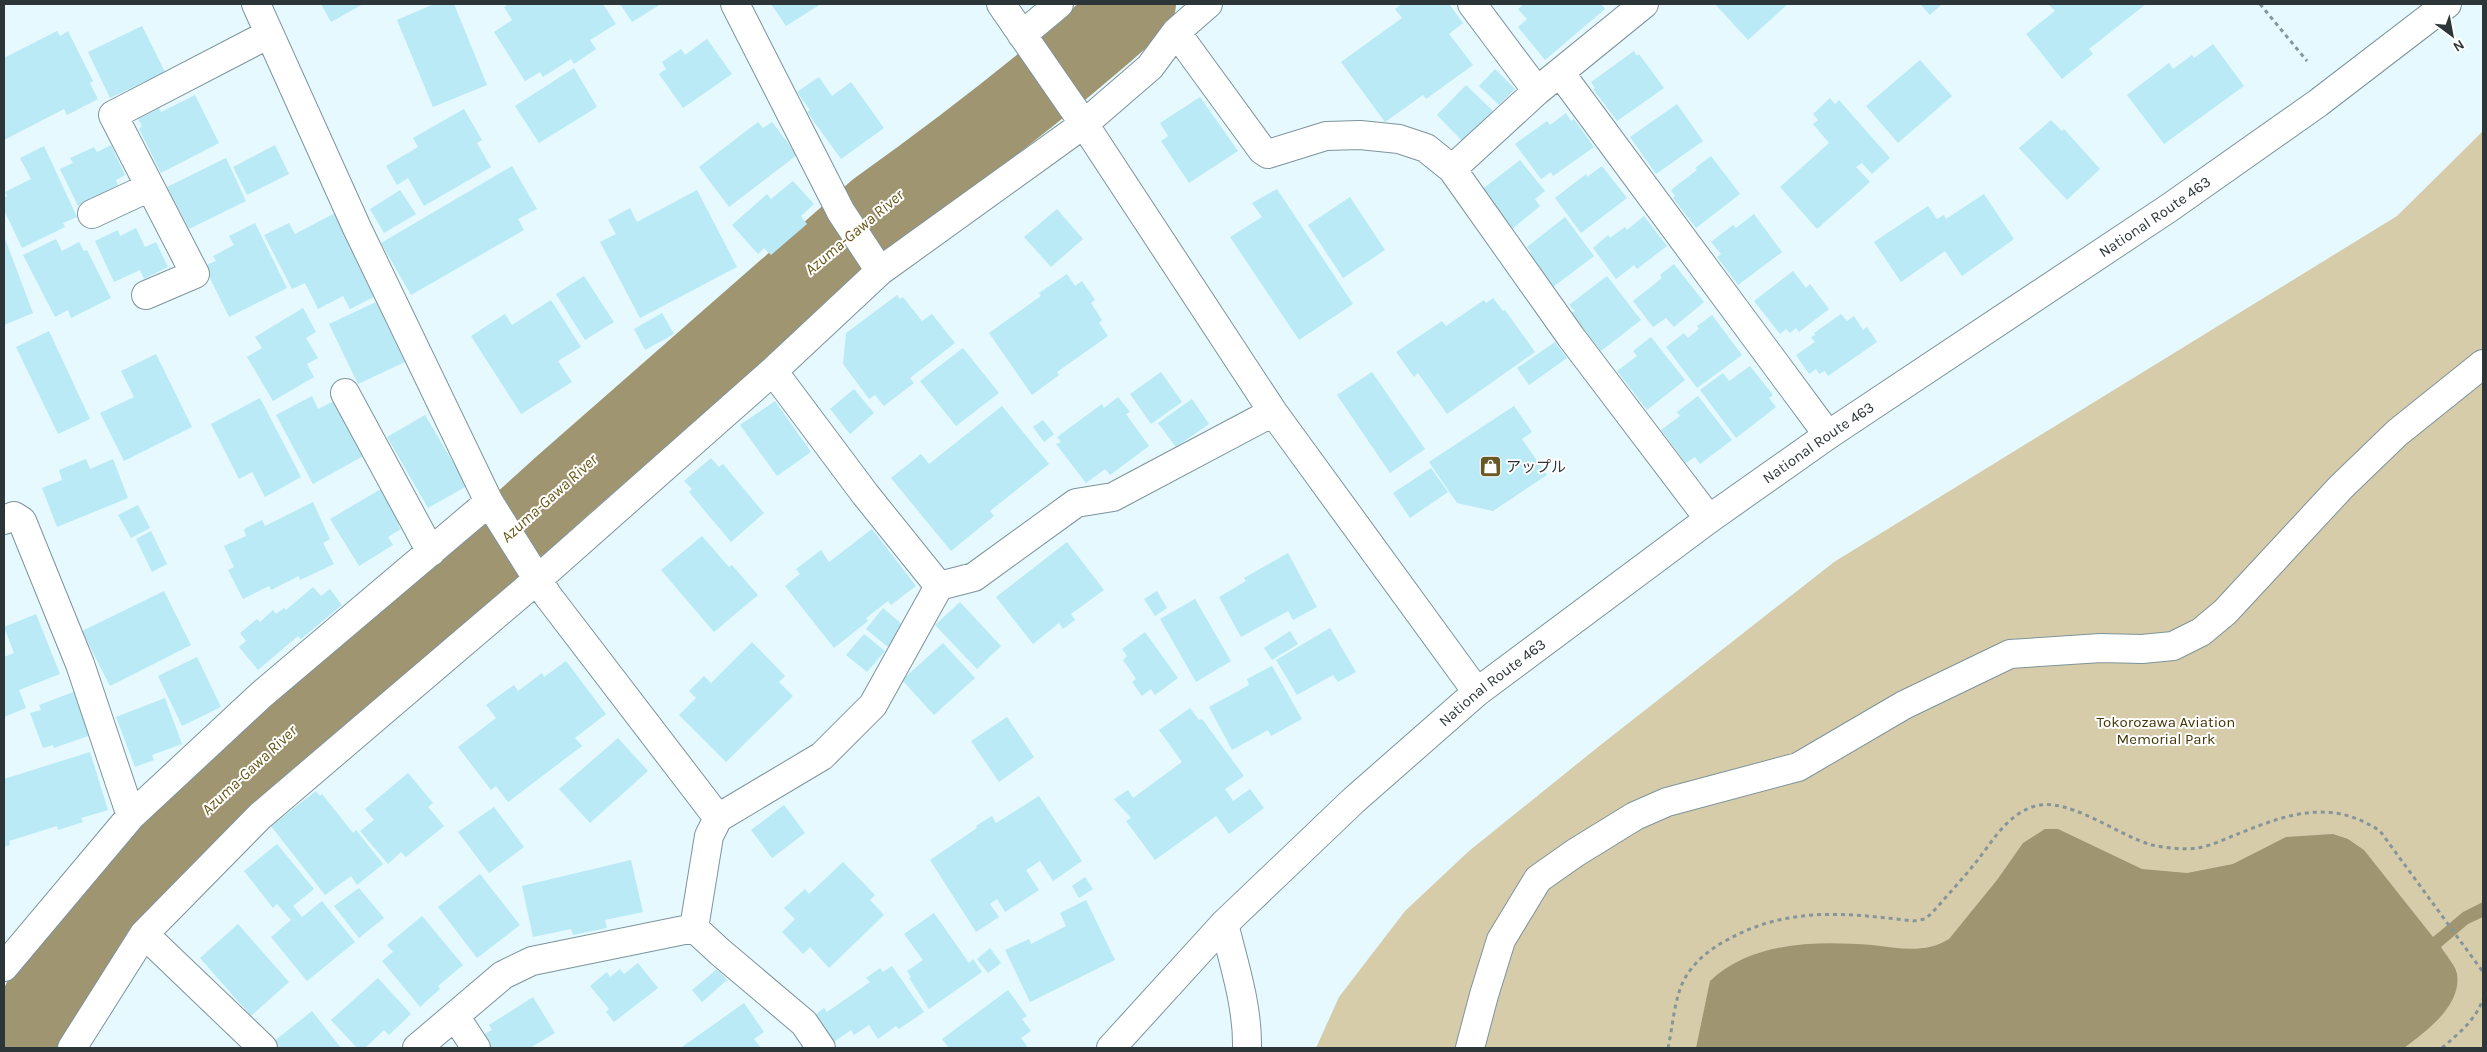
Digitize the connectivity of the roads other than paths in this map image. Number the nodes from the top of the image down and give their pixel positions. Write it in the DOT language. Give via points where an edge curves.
graph roads {
  1 [pos="256,4"];
  2 [pos="735,4"];
  3 [pos="1001,4"];
  4 [pos="1059,4"];
  5 [pos="1208,4"];
  6 [pos="1472,4"];
  7 [pos="1644,4"];
  8 [pos="2447,4"];
  9 [pos="1176,32"];
  10 [pos="270,34"];
  11 [pos="1027,42"];
  12 [pos="1561,74"];
  13 [pos="1537,91"];
  14 [pos="1084,124"];
  15 [pos="1452,170"];
  16 [pos="150,187"];
  17 [pos="92,214"];
  18 [pos="875,264"];
  19 [pos="146,294"];
  20 [pos="2483,364"];
  21 [pos="773,371"];
  22 [pos="345,393"];
  23 [pos="1273,412"];
  24 [pos="1828,435"];
  25 [pos="493,509"];
  26 [pos="4,520"];
  27 [pos="1709,520"];
  28 [pos="431,552"];
  29 [pos="532,568"];
  30 [pos="939,586"];
  31 [pos="1477,692"];
  32 [pos="131,816"];
  33 [pos="718,818"];
  34 [pos="1224,924"];
  35 [pos="694,928"];
  36 [pos="144,934"];
  37 [pos="4,967"];
  38 [pos="455,1016"];
  39 [pos="72,1048"];
  40 [pos="262,1048"];
  41 [pos="417,1048"];
  42 [pos="476,1048"];
  43 [pos="821,1048"];
  44 [pos="1111,1048"];
  45 [pos="1247,1048"];
  46 [pos="1470,1048"];
  1 -- 10 [label="main road"];
  2 -- 18 [label="main road" via="841,212"];
  3 -- 11 [label="main road"];
  4 -- 11 [label="main road"];
  5 -- 9 [label="main road"];
  6 -- 13 [label="main road"];
  7 -- 12 [label="main road"];
  8 -- 24 [label="main road, National Route 463" via="2318,103 2169,208"];
  9 -- 14 [label="main road" via="1150,67"];
  9 -- 15 [label="main road" via="1268,154 1326,136 1360,135 1399,140 1426,148"];
  10 -- 16 [label="main road" via="113,115"];
  10 -- 25 [label="main road" via="358,228"];
  11 -- 14 [label="main road"];
  12 -- 13 [label="main road"];
  12 -- 24 [label="main road"];
  13 -- 15 [label="main road"];
  14 -- 18 [label="main road"];
  14 -- 23 [label="main road"];
  15 -- 27 [label="main road" via="1571,337"];
  16 -- 17 [label="main road"];
  16 -- 19 [label="main road" via="195,274"];
  18 -- 21 [label="main road"];
  20 -- 46 [label="main road" via="2383,447 2341,487 2225,612 2201,632 2173,646 2010,654 1904,705 1798,767 1667,802 1635,816 1575,853 1538,879 1501,940"];
  21 -- 29 [label="main road"];
  21 -- 30 [label="main road"];
  22 -- 28 [label="main road"];
  23 -- 30 [label="main road" via="1113,497 1076,503 974,577"];
  23 -- 31 [label="main road"];
  24 -- 27 [label="main road, National Route 463"];
  25 -- 28 [label="main road"];
  25 -- 29 [label="main road"];
  26 -- 32 [label="main road" via="14,516 22,521 80,664"];
  27 -- 31 [label="main road, National Route 463"];
  28 -- 32 [label="main road" via="261,695"];
  29 -- 33 [label="main road"];
  29 -- 36 [label="main road" via="260,816"];
  30 -- 33 [label="main road" via="873,705 822,756"];
  31 -- 34 [label="main road, National Route 463" via="1354,800"];
  32 -- 37 [label="main road"];
  33 -- 35 [label="main road" via="709,836"];
  34 -- 44 [label="main road"];
  34 -- 45 [label="main road" via="1246,1023"];
  35 -- 38 [label="main road" via="532,961 503,974"];
  35 -- 43 [label="main road" via="804,1023"];
  36 -- 39 [label="main road"];
  36 -- 40 [label="main road"];
  38 -- 41 [label="main road"];
  38 -- 42 [label="main road"];
}
